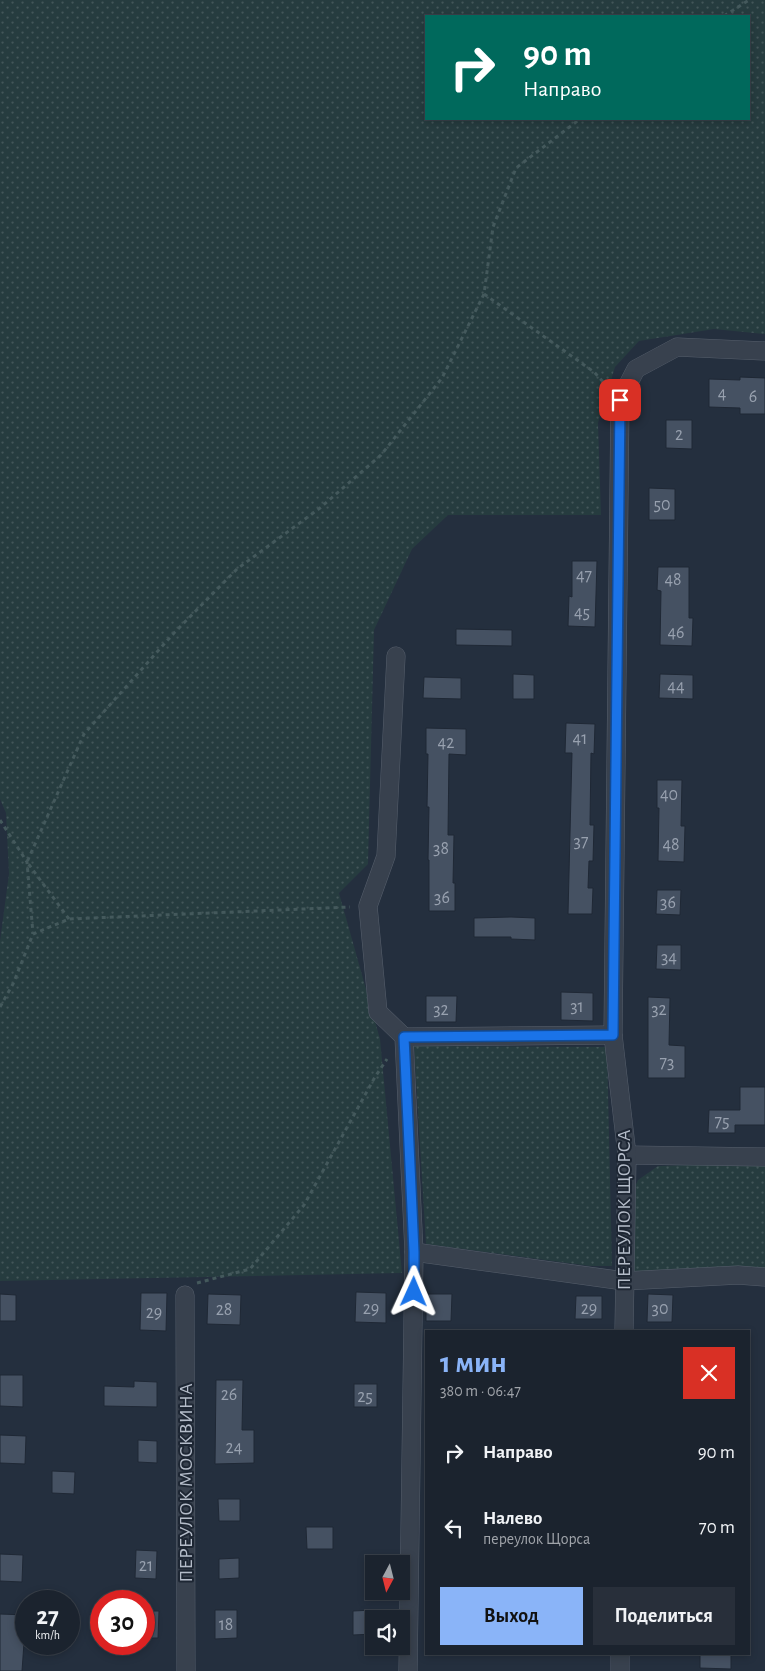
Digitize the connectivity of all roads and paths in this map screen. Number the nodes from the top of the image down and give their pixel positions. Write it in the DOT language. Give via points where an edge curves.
graph roads {
  1 [pos="749,0"];
  2 [pos="726,15"];
  3 [pos="579,120"];
  4 [pos="484,294"];
  5 [pos="765,351"];
  6 [pos="620,400"];
  7 [pos="396,656"];
  8 [pos="0,820"];
  9 [pos="27,862"];
  10 [pos="368,906"];
  11 [pos="69,919"];
  12 [pos="33,934"];
  13 [pos="0,1007"];
  14 [pos="613,1035"];
  15 [pos="404,1037"];
  16 [pos="626,1155"];
  17 [pos="765,1157"];
  18 [pos="414,1252"];
  19 [pos="765,1277"];
  20 [pos="624,1281"];
  21 [pos="185,1295"];
  22 [pos="624,1330"];
  23 [pos="620,1655"];
  24 [pos="186,1671"];
  25 [pos="408,1671"];
  26 [pos="620,1671"];
  1 -- 2 [label="path"];
  3 -- 4 [label="path" via="516,168 493,227"];
  4 -- 6 [label="path" via="594,372"];
  4 -- 9 [label="path" via="442,378 381,455 320,508 237,570 174,633 84,734"];
  5 -- 6 [label="street" via="677,347 636,368"];
  6 -- 14 [label="street, ПЕРЕУЛОК ЩОРСА"];
  7 -- 10 [label="street" via="386,856"];
  8 -- 9 [label="path"];
  9 -- 11 [label="path"];
  9 -- 12 [label="path"];
  10 -- 11 [label="path"];
  10 -- 15 [label="street" via="378,1012"];
  11 -- 12 [label="path"];
  12 -- 13 [label="path"];
  14 -- 15 [label="street"];
  14 -- 16 [label="street, ПЕРЕУЛОК ЩОРСА"];
  15 -- 18 [label="street"];
  15 -- 21 [label="path" via="375,1077 304,1205 250,1269 197,1283"];
  16 -- 17 [label="street"];
  16 -- 20 [label="street, ПЕРЕУЛОК ЩОРСА"];
  18 -- 20 [label="street"];
  18 -- 25 [label="street"];
  19 -- 20 [label="street" via="738,1275"];
  20 -- 22 [label="street, ПЕРЕУЛОК ЩОРСА"];
  21 -- 24 [label="street, ПЕРЕУЛОК МОСКВИНА"];
  23 -- 26 [label="street"];
}
